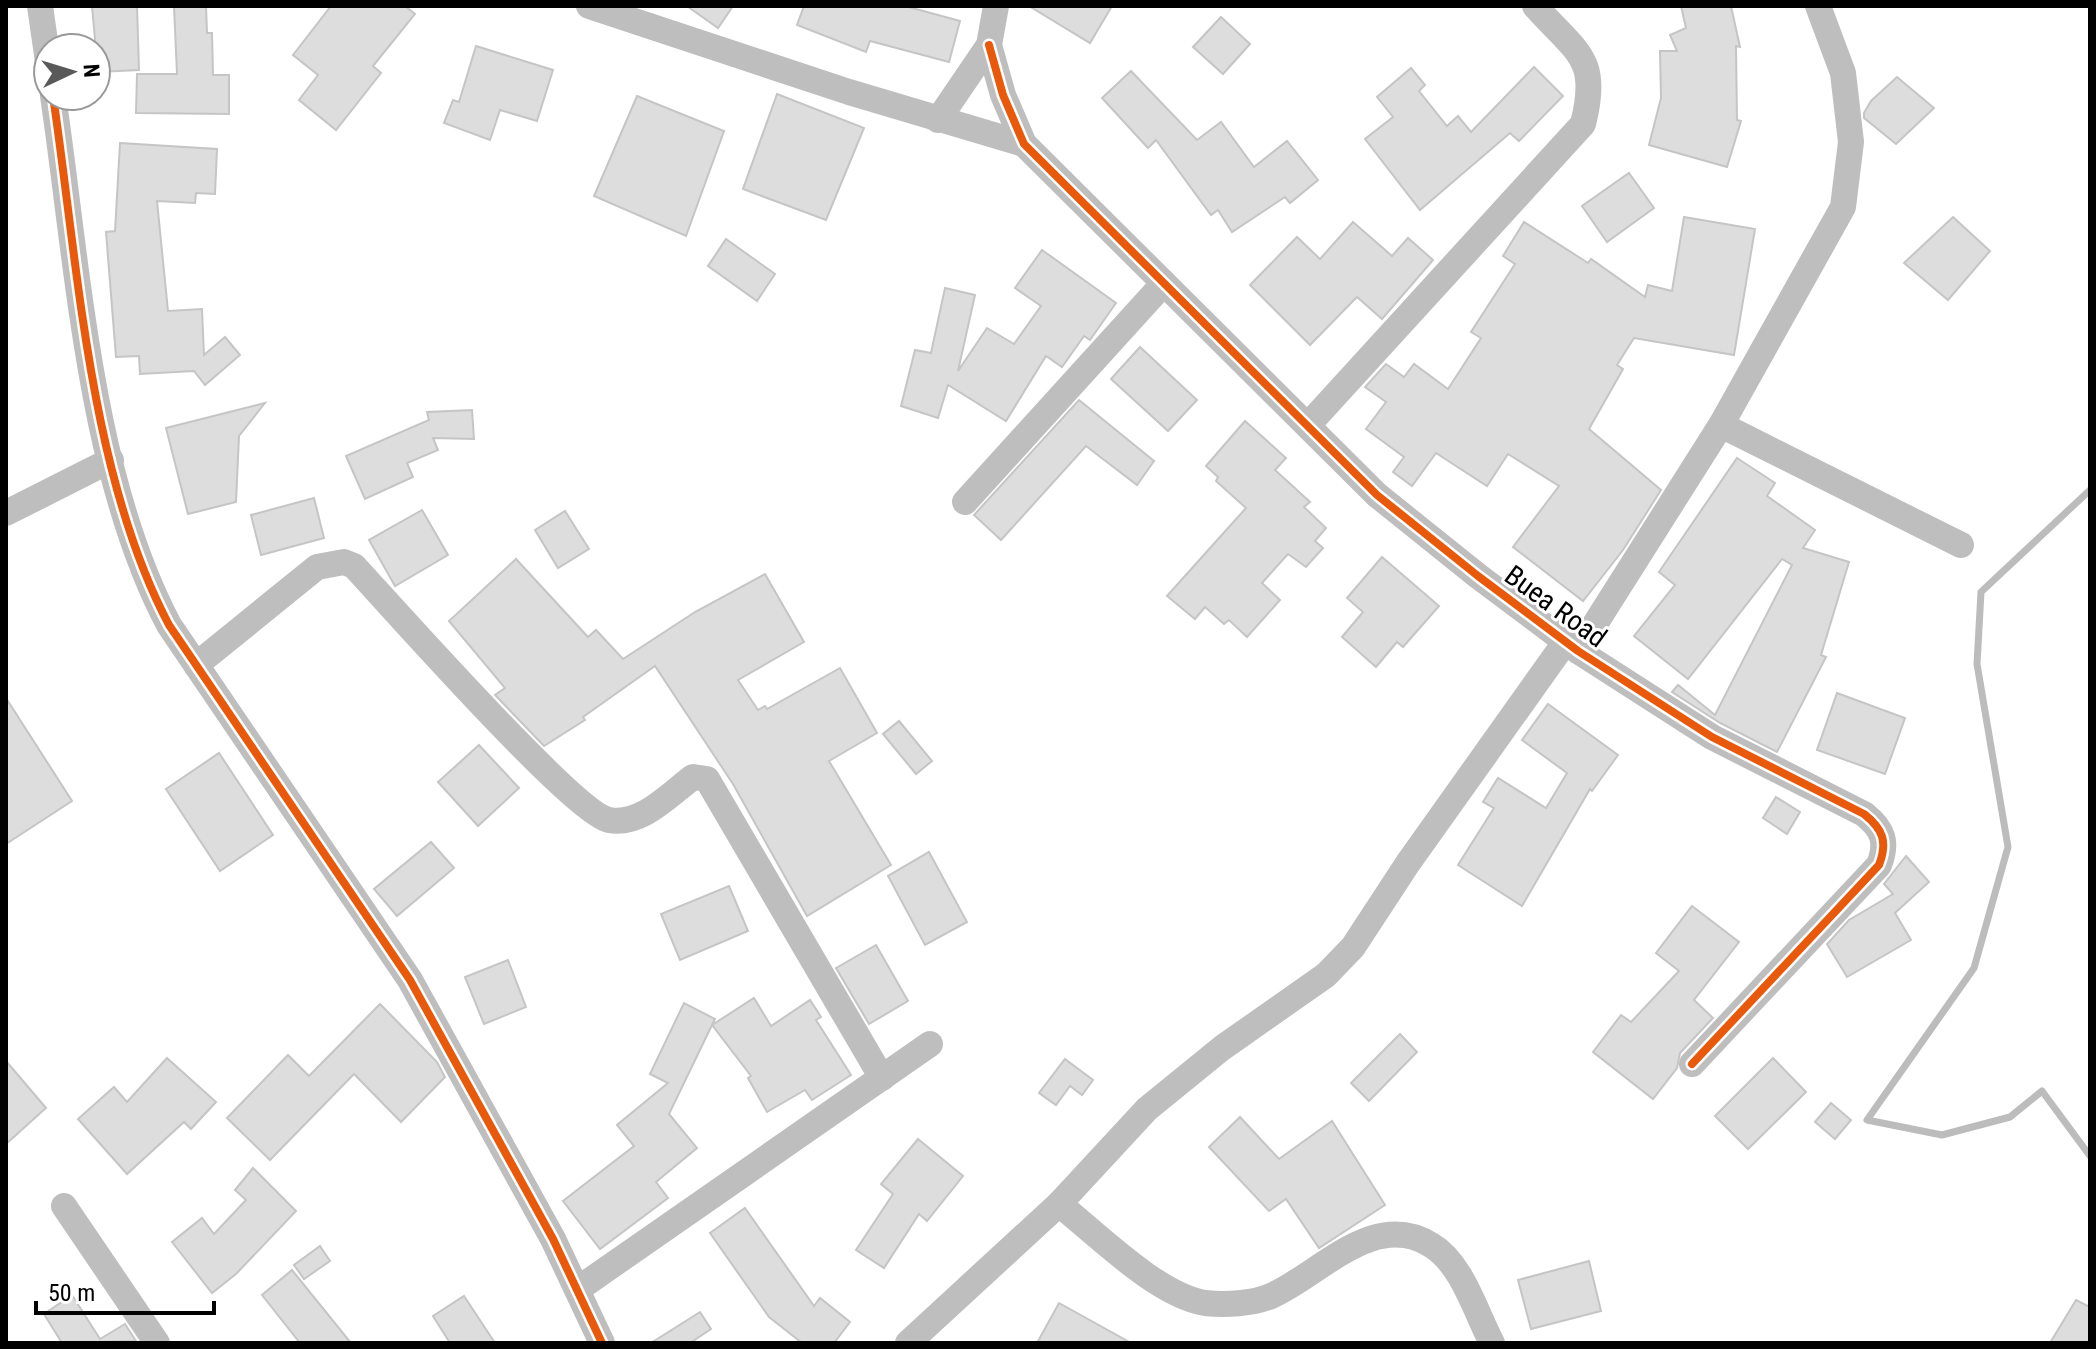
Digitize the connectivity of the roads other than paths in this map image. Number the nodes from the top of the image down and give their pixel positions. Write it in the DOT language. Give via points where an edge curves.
graph roads {
  1 [pos="40,6"];
  2 [pos="589,6"];
  3 [pos="996,6"];
  4 [pos="1535,6"];
  5 [pos="1818,6"];
  6 [pos="44,32"];
  7 [pos="989,45"];
  8 [pos="55,112"];
  9 [pos="938,120"];
  10 [pos="1024,144"];
  11 [pos="1164,283"];
  12 [pos="1309,424"];
  13 [pos="1721,425"];
  14 [pos="111,460"];
  15 [pos="965,502"];
  16 [pos="6,513"];
  17 [pos="1961,545"];
  18 [pos="1572,646"];
  19 [pos="196,665"];
  20 [pos="930,1044"];
  21 [pos="1692,1064"];
  22 [pos="882,1078"];
  23 [pos="1059,1204"];
  24 [pos="64,1206"];
  25 [pos="578,1289"];
  26 [pos="592,1339"];
  27 [pos="157,1343"];
  28 [pos="908,1343"];
  29 [pos="1492,1343"];
  1 -- 6 [label="street"];
  2 -- 9 [label="street"];
  3 -- 7 [label="street"];
  4 -- 12 [label="street" via="1586,63 1592,90 1583,124"];
  5 -- 13 [label="street" via="1843,73 1851,142 1843,207"];
  7 -- 9 [label="street"];
  7 -- 10 [label="street"];
  8 -- 14 [label="street" via="94,381"];
  9 -- 10 [label="street"];
  10 -- 11 [label="street, Buea Road"];
  11 -- 12 [label="street, Buea Road"];
  11 -- 15 [label="street"];
  12 -- 18 [label="street, Buea Road" via="1377,495"];
  13 -- 17 [label="street"];
  13 -- 18 [label="street"];
  14 -- 16 [label="street"];
  14 -- 19 [label="street" via="139,562 169,625"];
  18 -- 21 [label="street, Buea Road" via="1712,737 1864,814 1883,835 1885,851 1879,865"];
  18 -- 23 [label="street" via="1408,863 1353,947 1326,975 1183,1077"];
  19 -- 22 [label="street" via="317,567 344,562 354,566 532,756 599,817 637,818 693,777 707,779"];
  19 -- 25 [label="street" via="410,980"];
  20 -- 22 [label="street"];
  22 -- 25 [label="street"];
  23 -- 28 [label="street"];
  23 -- 29 [label="street" via="1172,1292 1204,1302 1233,1304 1270,1296 1374,1236 1402,1236 1432,1245 1456,1271"];
  24 -- 27 [label="street"];
  25 -- 26 [label="street"];
}
